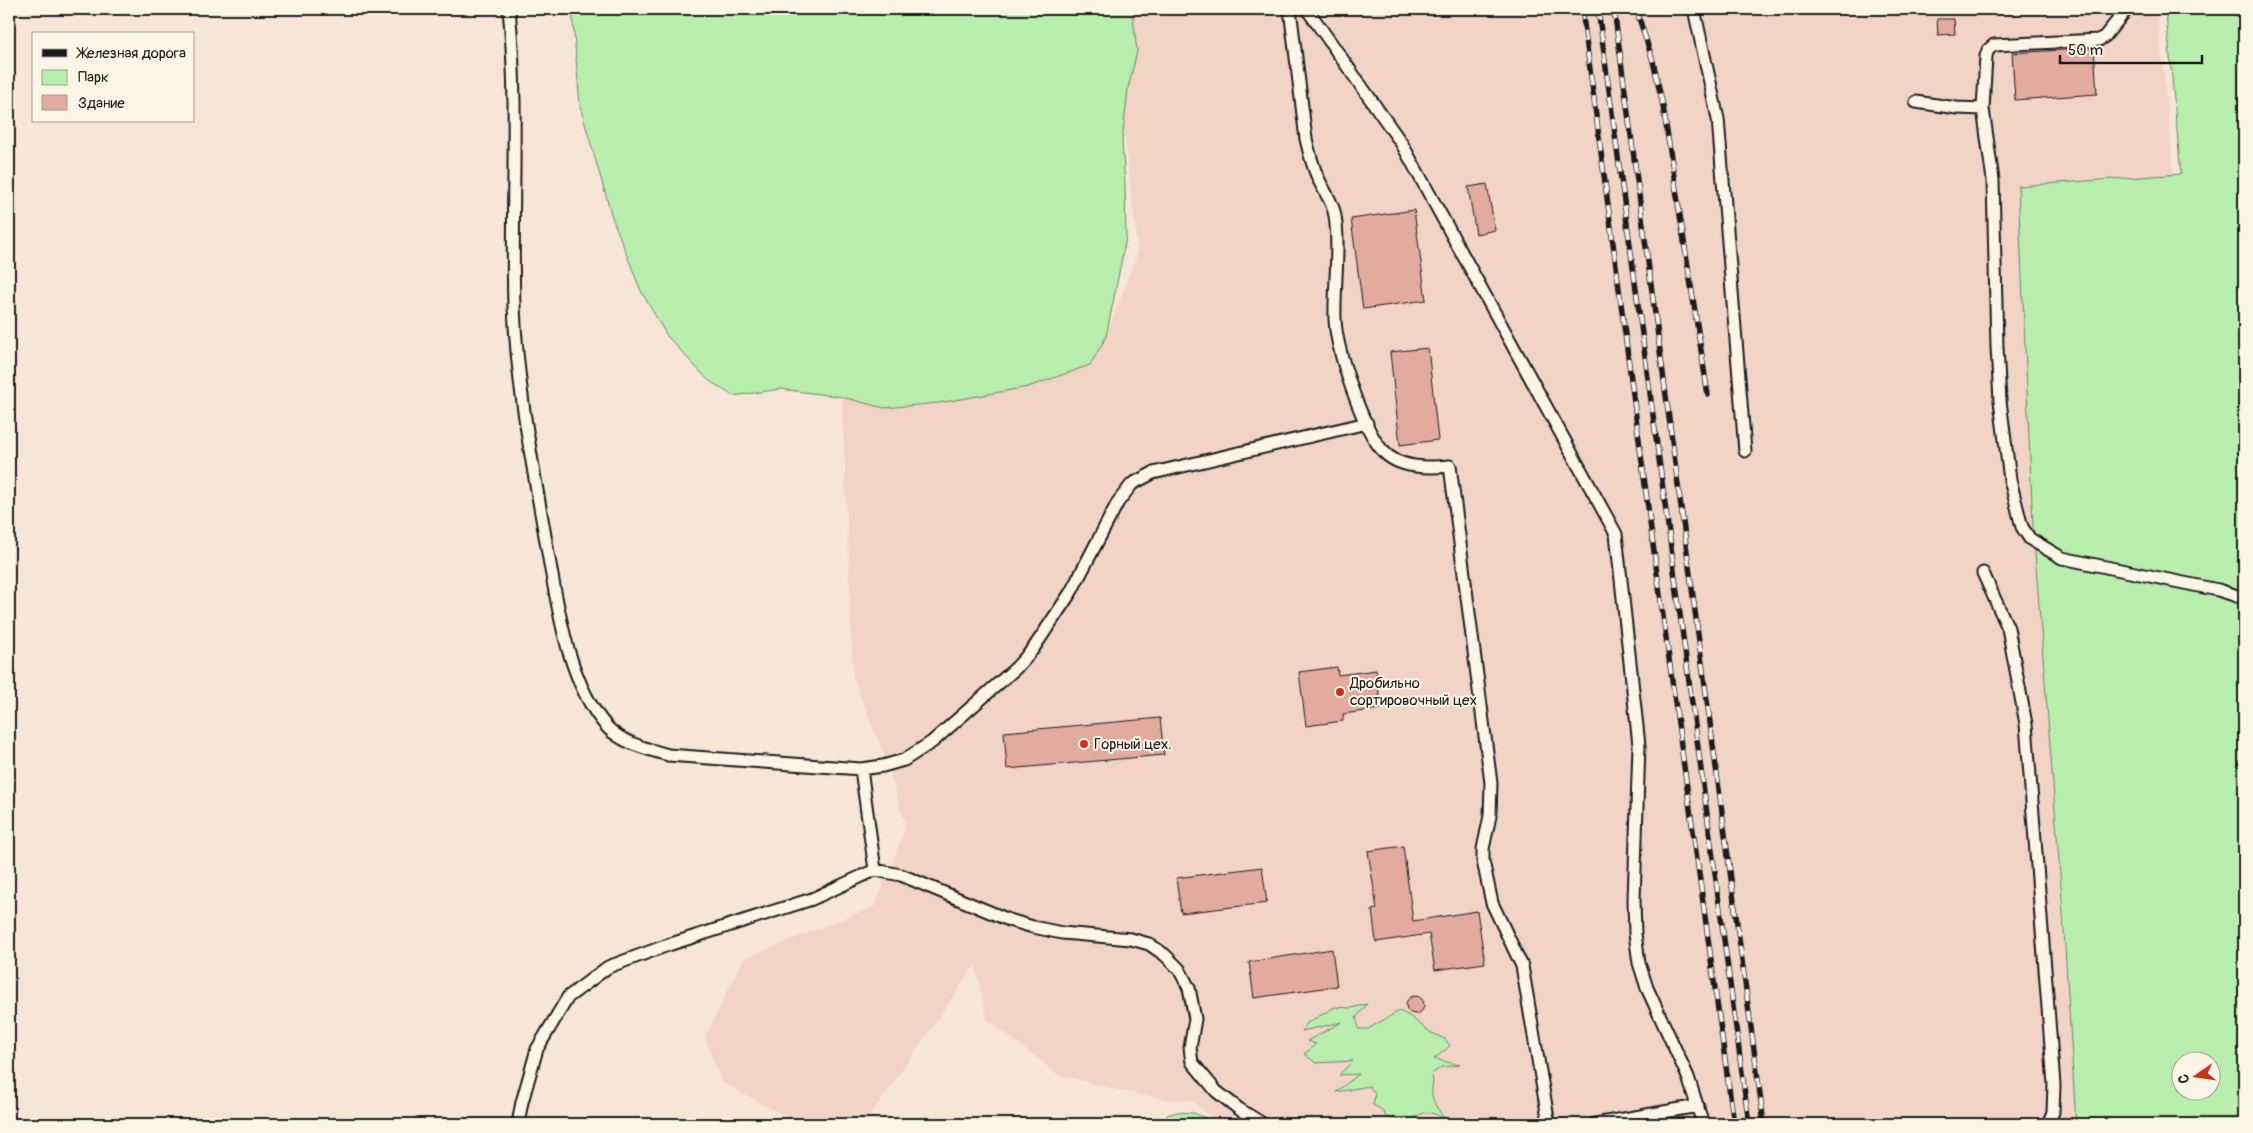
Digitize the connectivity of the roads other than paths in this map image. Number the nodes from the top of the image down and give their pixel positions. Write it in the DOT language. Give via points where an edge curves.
graph roads {
  1 [pos="509,9"];
  2 [pos="1290,9"];
  3 [pos="1307,9"];
  4 [pos="1694,9"];
  5 [pos="2127,9"];
  6 [pos="1916,102"];
  7 [pos="1983,109"];
  8 [pos="1367,423"];
  9 [pos="1745,451"];
  10 [pos="1983,573"];
  11 [pos="2244,598"];
  12 [pos="862,769"];
  13 [pos="875,870"];
  14 [pos="1698,1106"];
  15 [pos="518,1124"];
  16 [pos="1263,1124"];
  17 [pos="1550,1124"];
  18 [pos="1595,1124"];
  19 [pos="1703,1124"];
  20 [pos="2048,1124"];
  1 -- 12 [label="lane" via="514,56 514,307 522,401 559,616 583,688 607,728 628,742 650,750 668,755"];
  2 -- 8 [label="lane" via="1310,159 1330,198 1335,216 1338,346"];
  3 -- 14 [label="lane" via="1402,144 1616,534 1639,745 1635,934 1647,988"];
  4 -- 9 [label="lane" via="1718,119"];
  5 -- 7 [label="lane" via="2099,40 1990,47 1986,56"];
  6 -- 7 [label="lane"];
  7 -- 11 [label="lane" via="1993,180 2000,401 2010,480 2022,527 2030,539 2062,558"];
  8 -- 12 [label="lane" via="1153,473 1132,484 1118,502 1071,592 1016,668 932,742 904,760"];
  8 -- 17 [label="lane" via="1382,450 1396,460 1413,466 1450,466 1491,783 1483,862 1492,902 1522,966"];
  10 -- 20 [label="lane" via="2008,628 2026,724 2054,1084 2053,1112"];
  12 -- 13 [label="lane"];
  13 -- 15 [label="lane" via="812,899 608,967 568,997 537,1049"];
  13 -- 16 [label="lane" via="901,875 1009,920 1062,933 1131,939 1149,944 1179,969 1188,988 1196,1019 1190,1048 1192,1062 1216,1091"];
  14 -- 18 [label="lane"];
  14 -- 19 [label="lane"];
}
